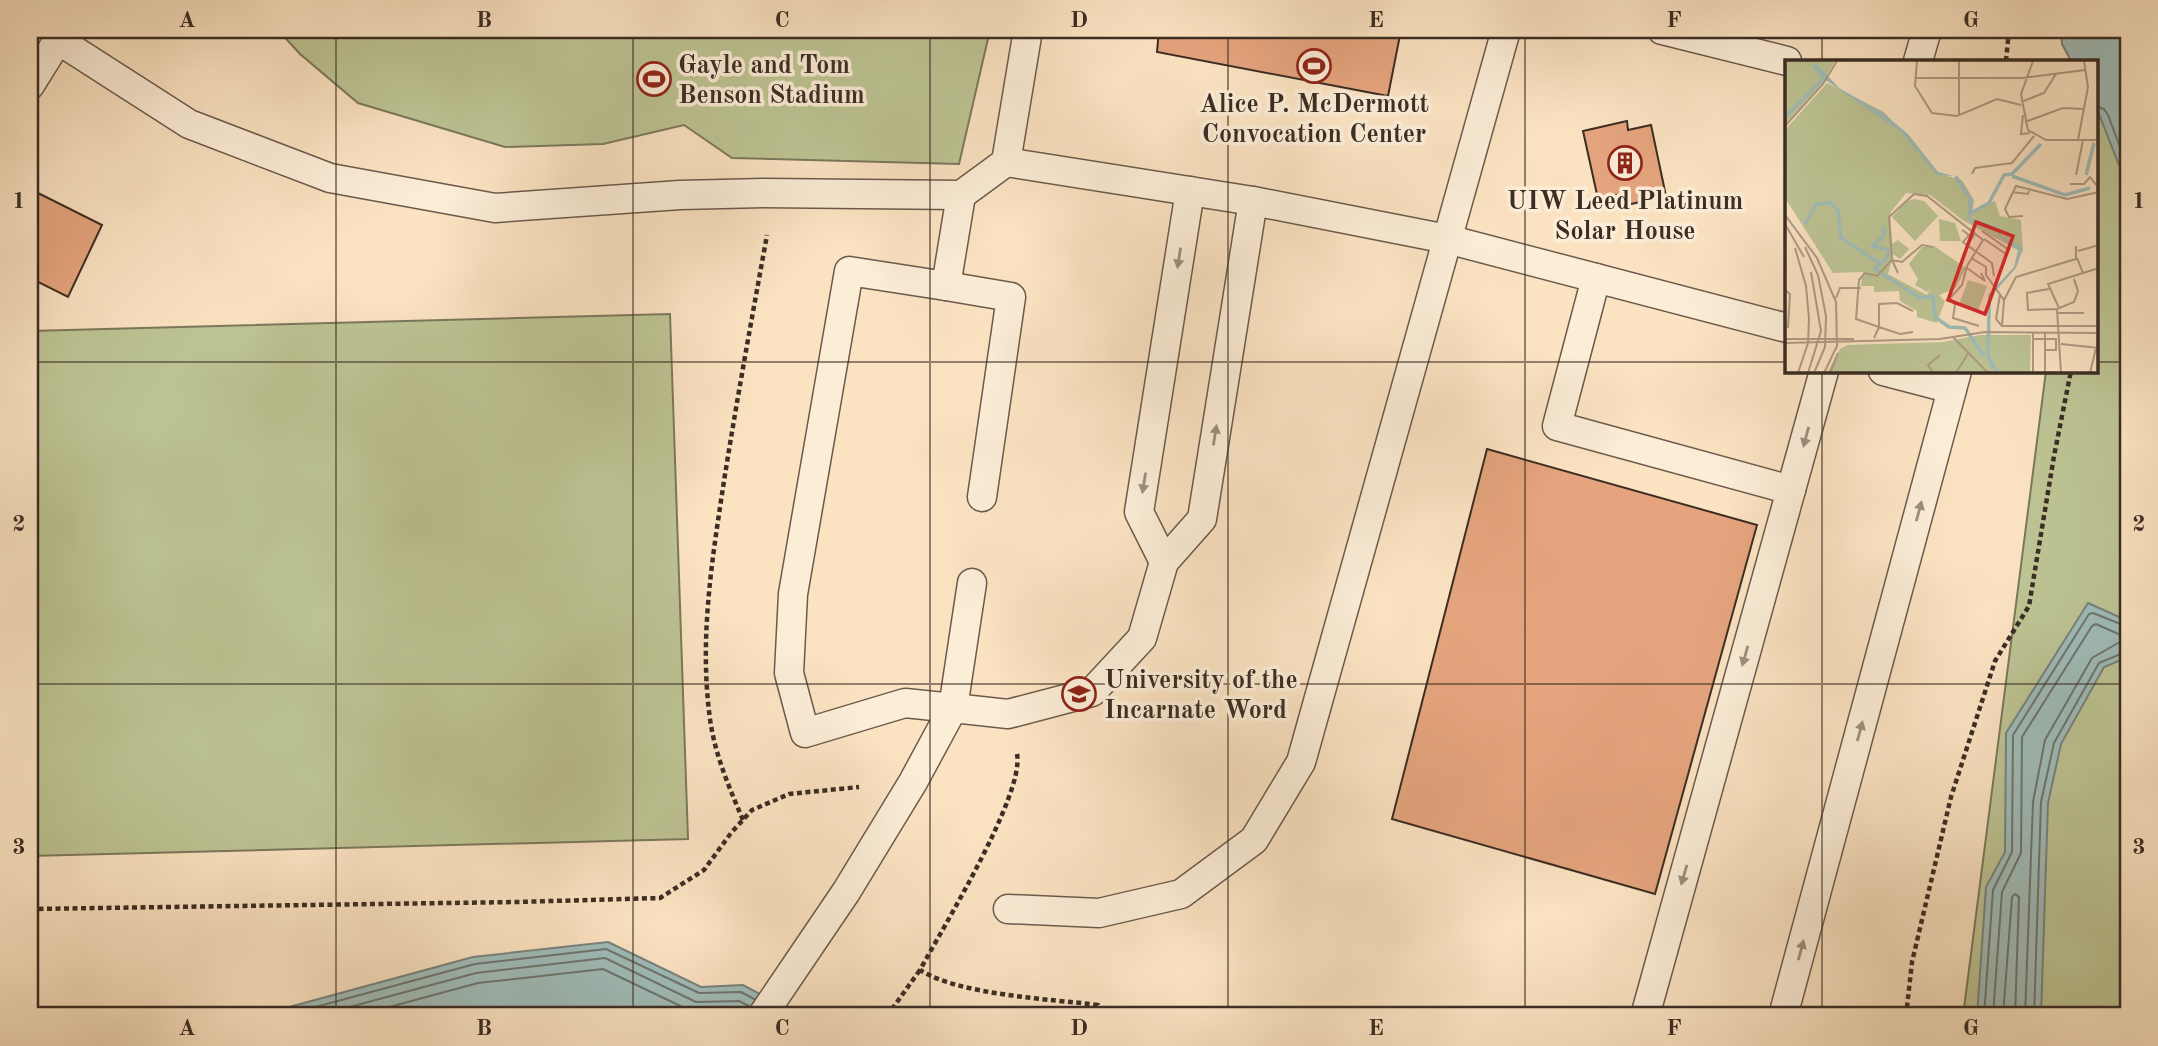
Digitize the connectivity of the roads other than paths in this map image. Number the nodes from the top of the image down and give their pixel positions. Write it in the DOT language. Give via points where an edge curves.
graph roads {
  1 [pos="1028,30"];
  2 [pos="1506,30"];
  3 [pos="1662,30"];
  4 [pos="1927,30"];
  5 [pos="53,35"];
  6 [pos="1919,60"];
  7 [pos="1785,61"];
  8 [pos="30,85"];
  9 [pos="1006,162"];
  10 [pos="1190,191"];
  11 [pos="961,195"];
  12 [pos="1253,201"];
  13 [pos="1447,239"];
  14 [pos="1596,278"];
  15 [pos="946,286"];
  16 [pos="1785,327"];
  17 [pos="1823,373"];
  18 [pos="1899,373"];
  19 [pos="1954,380"];
  20 [pos="1791,490"];
  21 [pos="982,497"];
  22 [pos="1164,562"];
  23 [pos="972,583"];
  24 [pos="953,708"];
  25 [pos="1008,909"];
  26 [pos="762,1016"];
  27 [pos="1645,1016"];
  28 [pos="1783,1016"];
  1 -- 9 [label="lane"];
  2 -- 13 [label="lane"];
  3 -- 7 [label="lane"];
  4 -- 6 [label="lane"];
  5 -- 8 [label="lane"];
  5 -- 11 [label="lane" via="189,124 330,178 495,208 680,195"];
  9 -- 10 [label="lane"];
  9 -- 11 [label="lane"];
  10 -- 12 [label="lane"];
  10 -- 22 [label="lane, one-way" via="1139,512"];
  11 -- 15 [label="lane"];
  12 -- 13 [label="lane"];
  22 -- 12 [label="lane, one-way" via="1202,519"];
  13 -- 14 [label="lane"];
  13 -- 25 [label="lane" via="1301,762 1254,840 1181,894 1099,913"];
  14 -- 16 [label="lane"];
  14 -- 20 [label="lane" via="1557,426"];
  15 -- 21 [label="lane" via="1011,297"];
  15 -- 24 [label="lane" via="849,271 793,594 789,673 805,733 905,703"];
  17 -- 20 [label="lane, one-way"];
  18 -- 19 [label="lane"];
  28 -- 19 [label="lane, one-way"];
  20 -- 27 [label="lane, one-way"];
  22 -- 24 [label="lane" via="1142,638 1092,692 1008,714"];
  23 -- 24 [label="lane"];
  24 -- 26 [label="lane" via="846,892"];
}
